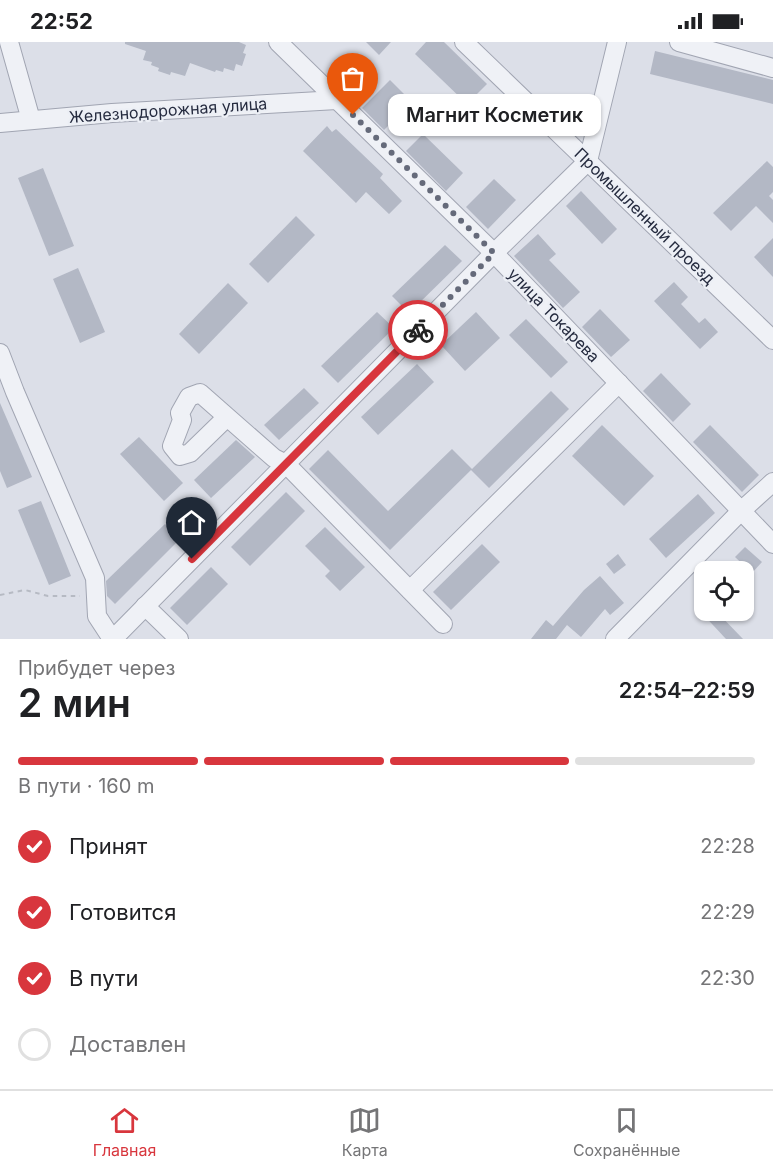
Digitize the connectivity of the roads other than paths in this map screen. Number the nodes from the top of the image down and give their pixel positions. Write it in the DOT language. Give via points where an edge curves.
graph roads {
  1 [pos="9,42"];
  2 [pos="278,42"];
  3 [pos="465,42"];
  4 [pos="617,42"];
  5 [pos="679,42"];
  6 [pos="773,68"];
  7 [pos="337,100"];
  8 [pos="32,120"];
  9 [pos="0,123"];
  10 [pos="588,161"];
  11 [pos="494,253"];
  12 [pos="773,340"];
  13 [pos="0,353"];
  14 [pos="619,383"];
  15 [pos="226,418"];
  16 [pos="285,464"];
  17 [pos="773,483"];
  18 [pos="741,511"];
  19 [pos="773,544"];
  20 [pos="410,590"];
  21 [pos="145,606"];
  22 [pos="443,624"];
  23 [pos="112,639"];
  24 [pos="179,639"];
  25 [pos="615,639"];
  1 -- 8 [label="street"];
  2 -- 7 [label="street, улица Токарева"];
  3 -- 10 [label="street, Промышленный проезд"];
  4 -- 10 [label="street"];
  5 -- 6 [label="street"];
  7 -- 8 [label="street, Железнодорожная улица"];
  7 -- 11 [label="street, улица Токарева"];
  8 -- 9 [label="street, Железнодорожная улица"];
  10 -- 11 [label="street"];
  10 -- 12 [label="street, Промышленный проезд"];
  11 -- 14 [label="street, улица Токарева"];
  11 -- 16 [label="street"];
  13 -- 23 [label="street" via="94,578 97,616"];
  14 -- 18 [label="street, улица Токарева"];
  14 -- 20 [label="street"];
  15 -- 16 [label="street"];
  16 -- 20 [label="street"];
  16 -- 21 [label="street"];
  17 -- 18 [label="street"];
  18 -- 19 [label="street, улица Токарева"];
  18 -- 25 [label="street"];
  20 -- 22 [label="street"];
  21 -- 23 [label="street"];
  21 -- 24 [label="street"];
}
